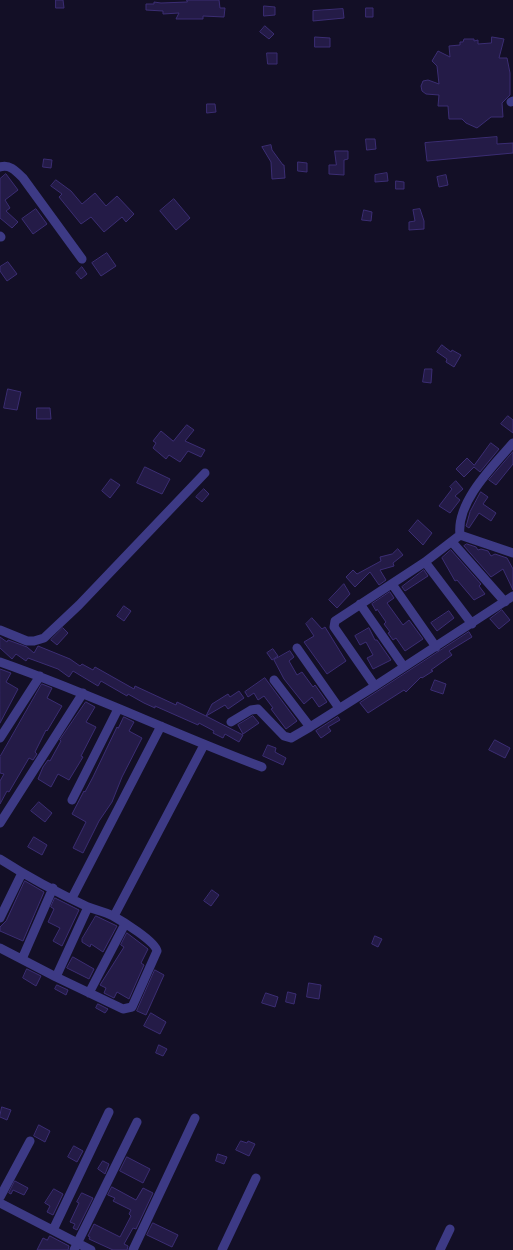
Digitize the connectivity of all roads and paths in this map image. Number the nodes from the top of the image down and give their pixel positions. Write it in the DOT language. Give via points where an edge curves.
graph roads {
  1 [pos="0,167"];
  2 [pos="82,259"];
  3 [pos="513,443"];
  4 [pos="205,473"];
  5 [pos="460,535"];
  6 [pos="452,542"];
  7 [pos="513,553"];
  8 [pos="425,562"];
  9 [pos="392,584"];
  10 [pos="513,596"];
  11 [pos="505,602"];
  12 [pos="360,604"];
  13 [pos="472,624"];
  14 [pos="0,630"];
  15 [pos="436,647"];
  16 [pos="297,648"];
  17 [pos="0,662"];
  18 [pos="404,667"];
  19 [pos="40,676"];
  20 [pos="274,680"];
  21 [pos="375,686"];
  22 [pos="83,693"];
  23 [pos="339,708"];
  24 [pos="118,709"];
  25 [pos="231,722"];
  26 [pos="161,726"];
  27 [pos="310,727"];
  28 [pos="0,738"];
  29 [pos="204,745"];
  30 [pos="262,767"];
  31 [pos="72,800"];
  32 [pos="0,823"];
  33 [pos="0,859"];
  34 [pos="22,873"];
  35 [pos="53,888"];
  36 [pos="72,898"];
  37 [pos="88,907"];
  38 [pos="114,916"];
  39 [pos="0,918"];
  40 [pos="125,924"];
  41 [pos="0,948"];
  42 [pos="22,959"];
  43 [pos="56,978"];
  44 [pos="89,993"];
  45 [pos="109,1112"];
  46 [pos="195,1118"];
  47 [pos="137,1122"];
  48 [pos="30,1141"];
  49 [pos="256,1178"];
  50 [pos="0,1197"];
  51 [pos="0,1203"];
  52 [pos="450,1229"];
  53 [pos="53,1230"];
  54 [pos="76,1247"];
  55 [pos="91,1250"];
  56 [pos="133,1250"];
  57 [pos="222,1250"];
  58 [pos="440,1250"];
  1 -- 2 [label="street" via="13,168 23,178"];
  3 -- 5 [label="street" via="486,473 470,498"];
  4 -- 14 [label="street" via="44,638 27,641"];
  5 -- 6 [label="street"];
  5 -- 7 [label="street"];
  6 -- 8 [label="street"];
  6 -- 11 [label="street"];
  8 -- 9 [label="street"];
  8 -- 13 [label="street"];
  9 -- 12 [label="street"];
  9 -- 15 [label="street"];
  10 -- 11 [label="street"];
  11 -- 13 [label="street"];
  12 -- 18 [label="street"];
  12 -- 21 [label="street" via="335,621 334,627"];
  13 -- 15 [label="street"];
  15 -- 18 [label="street"];
  16 -- 23 [label="street"];
  17 -- 19 [label="street"];
  18 -- 21 [label="street"];
  19 -- 22 [label="street"];
  19 -- 28 [label="street"];
  20 -- 27 [label="street"];
  21 -- 23 [label="street"];
  22 -- 24 [label="street"];
  22 -- 32 [label="street"];
  23 -- 27 [label="street"];
  24 -- 26 [label="street"];
  24 -- 31 [label="street"];
  25 -- 27 [label="street" via="258,709 286,737 291,738"];
  26 -- 29 [label="street"];
  26 -- 36 [label="street"];
  29 -- 30 [label="street"];
  29 -- 38 [label="street"];
  33 -- 34 [label="street"];
  34 -- 35 [label="street"];
  34 -- 39 [label="street"];
  35 -- 36 [label="street"];
  35 -- 42 [label="street"];
  36 -- 37 [label="street"];
  37 -- 38 [label="street"];
  37 -- 43 [label="street"];
  38 -- 40 [label="street"];
  40 -- 44 [label="street"];
  40 -- 44 [label="street" via="156,945 157,951 132,1007 119,1008"];
  41 -- 42 [label="street"];
  42 -- 43 [label="street"];
  43 -- 44 [label="street"];
  45 -- 53 [label="street"];
  46 -- 56 [label="street"];
  47 -- 54 [label="street"];
  48 -- 50 [label="street"];
  49 -- 57 [label="street"];
  51 -- 53 [label="street"];
  52 -- 58 [label="street"];
  53 -- 54 [label="street"];
  54 -- 55 [label="street"];
}
